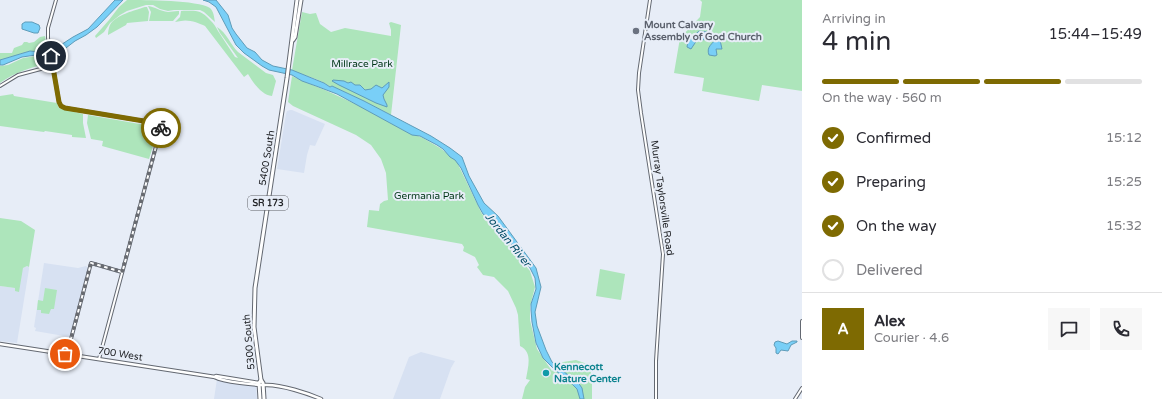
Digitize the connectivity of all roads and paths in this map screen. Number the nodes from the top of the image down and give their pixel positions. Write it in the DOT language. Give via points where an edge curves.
graph roads {
  1 [pos="56,0"];
  2 [pos="297,0"];
  3 [pos="301,0"];
  4 [pos="650,0"];
  5 [pos="297,14"];
  6 [pos="53,66"];
  7 [pos="0,86"];
  8 [pos="122,272"];
  9 [pos="254,303"];
  10 [pos="802,321"];
  11 [pos="802,338"];
  12 [pos="0,344"];
  13 [pos="67,354"];
  14 [pos="99,359"];
  15 [pos="262,384"];
  16 [pos="802,388"];
  17 [pos="260,399"];
  18 [pos="264,399"];
  19 [pos="321,399"];
  20 [pos="656,399"];
  21 [pos="795,399"];
  1 -- 6 [label="street" via="48,28"];
  2 -- 5 [label="main road, 5400 South / SR 173"];
  3 -- 5 [label="main road, 5400 South / SR 173"];
  4 -- 20 [label="street, Murray Taylorsville Road" via="638,90 663,254"];
  5 -- 9 [label="main road, 5400 South / SR 173"];
  6 -- 7 [label="street" via="18,75"];
  6 -- 8 [label="street" via="59,102 63,107 162,124"];
  8 -- 13 [label="street" via="91,263"];
  8 -- 14 [label="street"];
  9 -- 15 [label="main road, 5300 South / SR 173" via="255,337"];
  10 -- 11 [label="street"];
  12 -- 13 [label="main road, 700 West"];
  13 -- 14 [label="main road, 700 West"];
  14 -- 15 [label="main road, 700 West" via="229,381"];
  15 -- 17 [label="main road, 5300 South / SR 173"];
  15 -- 18 [label="main road, 5300 South / SR 173"];
  15 -- 19 [label="main road, 700 West" via="294,390"];
  16 -- 21 [label="street"];
}
